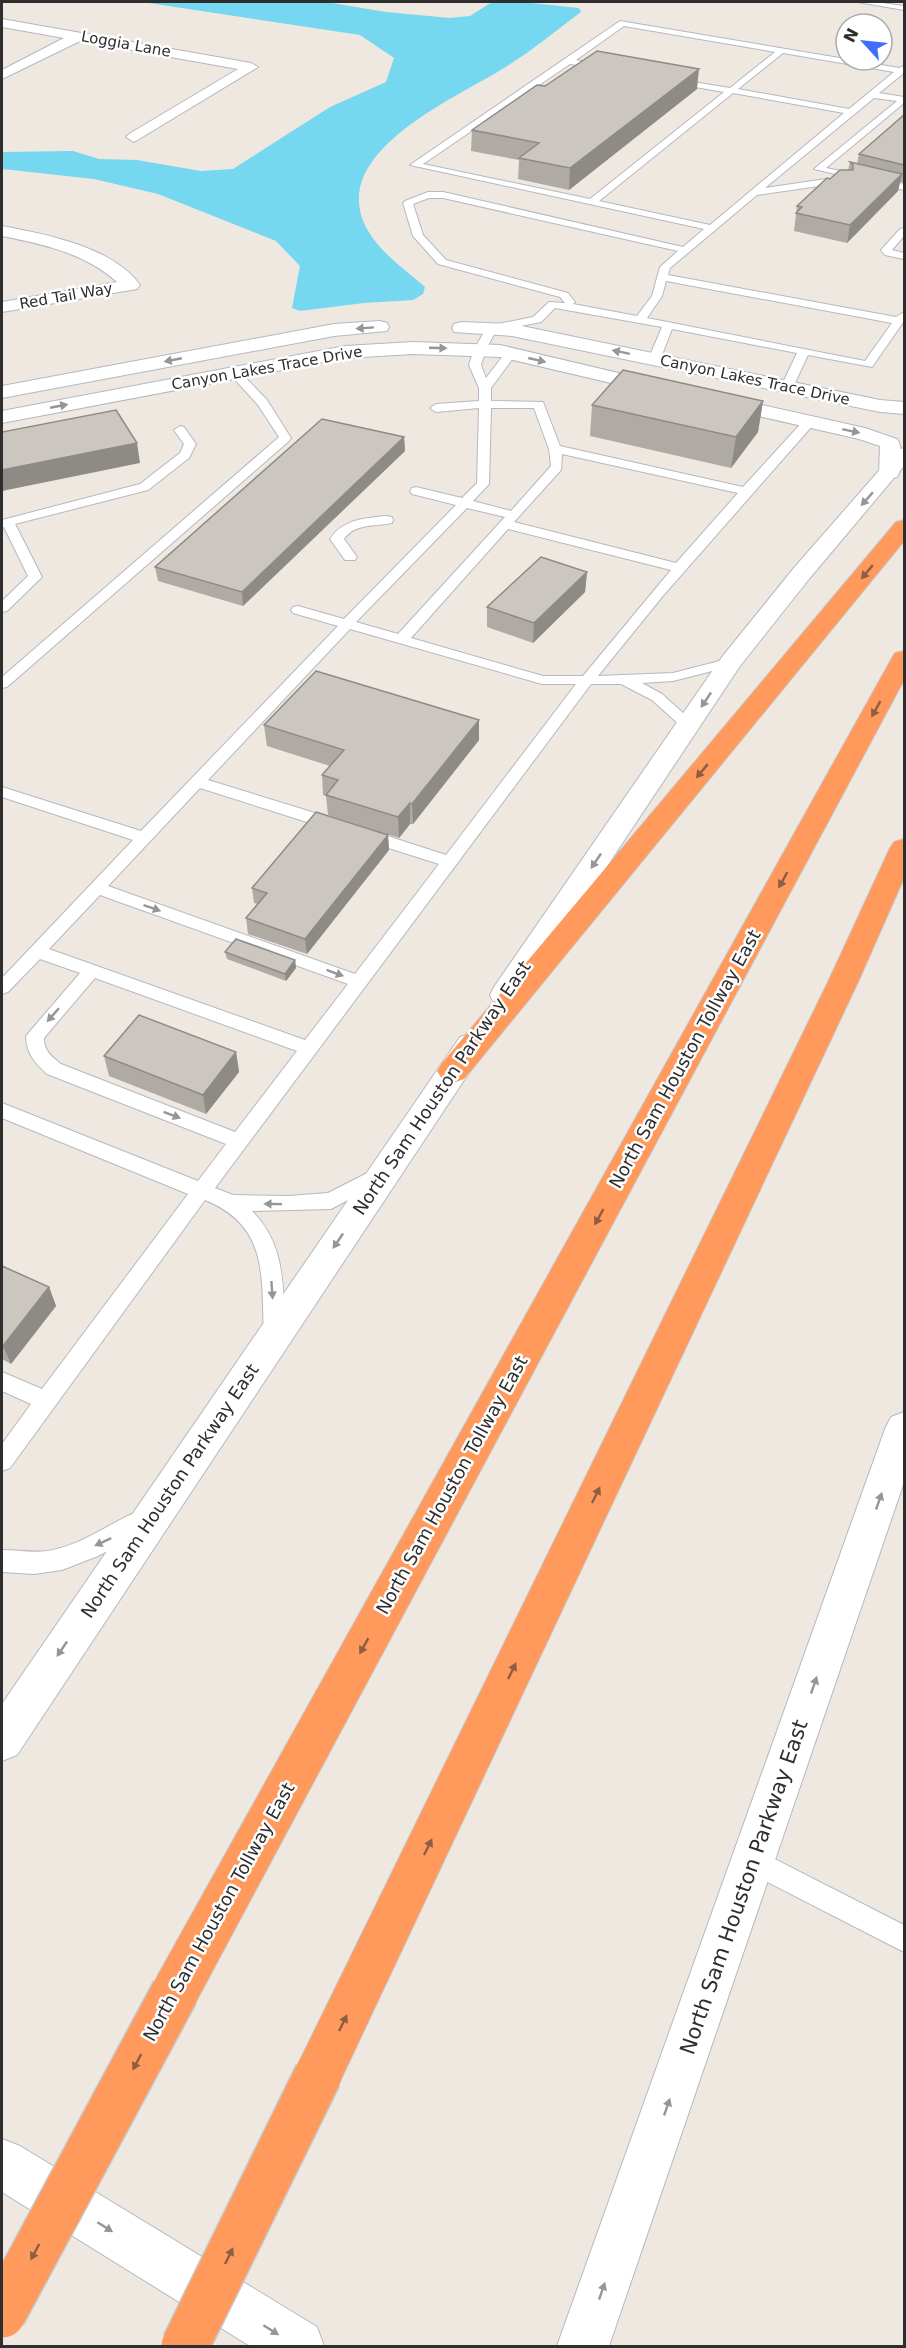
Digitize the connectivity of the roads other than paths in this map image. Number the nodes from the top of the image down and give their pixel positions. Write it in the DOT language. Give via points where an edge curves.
graph roads {
  1 [pos="862,2"];
  2 [pos="904,8"];
  3 [pos="2,23"];
  4 [pos="79,36"];
  5 [pos="783,50"];
  6 [pos="568,61"];
  7 [pos="615,69"];
  8 [pos="903,69"];
  9 [pos="2,75"];
  10 [pos="662,78"];
  11 [pos="732,90"];
  12 [pos="873,94"];
  13 [pos="904,99"];
  14 [pos="852,112"];
  15 [pos="134,136"];
  16 [pos="904,187"];
  17 [pos="753,193"];
  18 [pos="904,196"];
  19 [pos="592,202"];
  20 [pos="712,228"];
  21 [pos="2,231"];
  22 [pos="904,231"];
  23 [pos="685,250"];
  24 [pos="904,256"];
  25 [pos="662,277"];
  26 [pos="2,307"];
  27 [pos="576,308"];
  28 [pos="902,318"];
  29 [pos="640,320"];
  30 [pos="668,325"];
  31 [pos="402,326"];
  32 [pos="445,327"];
  33 [pos="492,328"];
  34 [pos="480,349"];
  35 [pos="804,351"];
  36 [pos="510,354"];
  37 [pos="654,360"];
  38 [pos="235,373"];
  39 [pos="787,387"];
  40 [pos="485,388"];
  41 [pos="2,392"];
  42 [pos="485,404"];
  43 [pos="436,408"];
  44 [pos="904,408"];
  45 [pos="2,417"];
  46 [pos="809,422"];
  47 [pos="180,430"];
  48 [pos="555,448"];
  49 [pos="897,463"];
  50 [pos="416,491"];
  51 [pos="746,491"];
  52 [pos="465,503"];
  53 [pos="387,520"];
  54 [pos="509,520"];
  55 [pos="5,523"];
  56 [pos="904,527"];
  57 [pos="350,557"];
  58 [pos="679,568"];
  59 [pos="2,608"];
  60 [pos="298,610"];
  61 [pos="347,624"];
  62 [pos="400,640"];
  63 [pos="904,658"];
  64 [pos="731,662"];
  65 [pos="587,680"];
  66 [pos="624,680"];
  67 [pos="2,684"];
  68 [pos="688,725"];
  69 [pos="197,782"];
  70 [pos="2,792"];
  71 [pos="144,838"];
  72 [pos="904,848"];
  73 [pos="451,862"];
  74 [pos="96,888"];
  75 [pos="37,951"];
  76 [pos="91,971"];
  77 [pos="360,982"];
  78 [pos="2,988"];
  79 [pos="309,1048"];
  80 [pos="453,1071"];
  81 [pos="2,1110"];
  82 [pos="238,1141"];
  83 [pos="386,1171"];
  84 [pos="201,1191"];
  85 [pos="232,1203"];
  86 [pos="275,1334"];
  87 [pos="2,1381"];
  88 [pos="46,1401"];
  89 [pos="904,1429"];
  90 [pos="2,1461"];
  91 [pos="154,1513"];
  92 [pos="2,1561"];
  93 [pos="2,1740"];
  94 [pos="753,1861"];
  95 [pos="904,1939"];
  96 [pos="2,2163"];
  97 [pos="2,2314"];
  98 [pos="185,2346"];
  99 [pos="298,2346"];
  100 [pos="583,2346"];
  1 -- 2 [label="lane"];
  3 -- 4 [label="street, Loggia Lane"];
  4 -- 9 [label="street"];
  4 -- 15 [label="street, Loggia Lane" via="251,67"];
  5 -- 6 [label="lane" via="622,23"];
  5 -- 8 [label="lane"];
  5 -- 11 [label="lane"];
  6 -- 7 [label="lane"];
  6 -- 19 [label="lane" via="415,165"];
  8 -- 12 [label="lane"];
  10 -- 11 [label="lane"];
  11 -- 14 [label="lane"];
  11 -- 19 [label="lane"];
  12 -- 13 [label="lane"];
  12 -- 14 [label="lane"];
  13 -- 16 [label="lane" via="819,169"];
  14 -- 17 [label="lane"];
  17 -- 18 [label="lane" via="826,182"];
  17 -- 20 [label="lane"];
  19 -- 20 [label="lane"];
  20 -- 23 [label="lane"];
  21 -- 26 [label="street, Red Tail Way" via="52,241 86,254 117,271 131,285"];
  22 -- 24 [label="lane" via="886,250"];
  23 -- 25 [label="lane" via="665,267"];
  23 -- 27 [label="lane" via="443,195 428,195 408,203 418,236 442,262 564,295"];
  25 -- 28 [label="lane"];
  25 -- 29 [label="lane" via="657,296"];
  27 -- 29 [label="lane"];
  27 -- 33 [label="lane" via="553,304 537,320"];
  28 -- 35 [label="lane" via="868,365"];
  29 -- 30 [label="lane"];
  30 -- 35 [label="lane"];
  30 -- 37 [label="lane"];
  31 -- 41 [label="street, Canyon Lakes Trace Drive, one-way" via="334,330"];
  32 -- 33 [label="street, Canyon Lakes Trace Drive"];
  33 -- 34 [label="lane"];
  37 -- 33 [label="street, Canyon Lakes Trace Drive, one-way"];
  34 -- 36 [label="street, Canyon Lakes Trace Drive"];
  38 -- 34 [label="street, Canyon Lakes Trace Drive, one-way" via="345,352"];
  34 -- 40 [label="lane" via="475,365"];
  35 -- 39 [label="lane"];
  36 -- 40 [label="lane"];
  36 -- 46 [label="street, Canyon Lakes Trace Drive, one-way"];
  37 -- 39 [label="street, Canyon Lakes Trace Drive"];
  45 -- 38 [label="street, Canyon Lakes Trace Drive, one-way"];
  38 -- 67 [label="lane" via="285,438"];
  39 -- 44 [label="street, Canyon Lakes Trace Drive"];
  40 -- 42 [label="lane"];
  42 -- 43 [label="lane"];
  42 -- 48 [label="lane" via="539,405"];
  42 -- 52 [label="lane" via="483,484"];
  46 -- 49 [label="street, Canyon Lakes Trace Drive, one-way" via="890,443"];
  46 -- 51 [label="lane"];
  47 -- 55 [label="lane" via="190,444 185,455 144,487"];
  48 -- 51 [label="lane"];
  48 -- 54 [label="lane" via="557,467"];
  49 -- 64 [label="street, North Sam Houston Parkway East, one-way"];
  50 -- 52 [label="lane"];
  51 -- 58 [label="lane"];
  52 -- 54 [label="lane"];
  52 -- 61 [label="lane"];
  53 -- 57 [label="lane" via="350,526 340,532 337,539"];
  54 -- 58 [label="lane"];
  54 -- 62 [label="lane"];
  55 -- 59 [label="lane" via="35,577"];
  56 -- 80 [label="highway, one-way"];
  58 -- 65 [label="lane"];
  60 -- 61 [label="lane"];
  61 -- 62 [label="lane"];
  61 -- 69 [label="lane"];
  62 -- 65 [label="lane" via="542,681"];
  63 -- 97 [label="highway, North Sam Houston Tollway East, one-way, bridge"];
  64 -- 66 [label="lane" via="673,676"];
  64 -- 68 [label="street, North Sam Houston Parkway East, one-way"];
  65 -- 66 [label="lane"];
  65 -- 73 [label="lane"];
  66 -- 68 [label="lane" via="657,697"];
  68 -- 80 [label="street, North Sam Houston Parkway East, one-way"];
  69 -- 71 [label="lane"];
  69 -- 73 [label="lane"];
  70 -- 71 [label="lane"];
  71 -- 74 [label="lane"];
  98 -- 72 [label="highway, one-way, bridge" via="838,993"];
  73 -- 77 [label="lane"];
  74 -- 75 [label="lane"];
  74 -- 77 [label="lane, one-way"];
  75 -- 76 [label="lane"];
  75 -- 78 [label="lane"];
  76 -- 79 [label="lane"];
  76 -- 82 [label="lane, one-way" via="35,1036 38,1056 54,1069"];
  77 -- 79 [label="lane"];
  79 -- 82 [label="lane"];
  80 -- 83 [label="street, North Sam Houston Parkway East"];
  81 -- 84 [label="lane"];
  82 -- 84 [label="lane"];
  83 -- 85 [label="lane, one-way" via="331,1201"];
  83 -- 86 [label="street, North Sam Houston Parkway East, one-way"];
  84 -- 85 [label="lane"];
  84 -- 88 [label="lane"];
  85 -- 86 [label="lane, one-way" via="258,1230 270,1257"];
  86 -- 91 [label="street, North Sam Houston Parkway East"];
  87 -- 88 [label="lane"];
  88 -- 90 [label="lane"];
  94 -- 89 [label="street, North Sam Houston Parkway East, one-way"];
  91 -- 92 [label="lane, one-way" via="104,1542 71,1555 36,1563"];
  91 -- 93 [label="street, North Sam Houston Parkway East, one-way"];
  94 -- 95 [label="lane"];
  100 -- 94 [label="street, North Sam Houston Parkway East, one-way"];
  96 -- 99 [label="street, one-way"];
}
